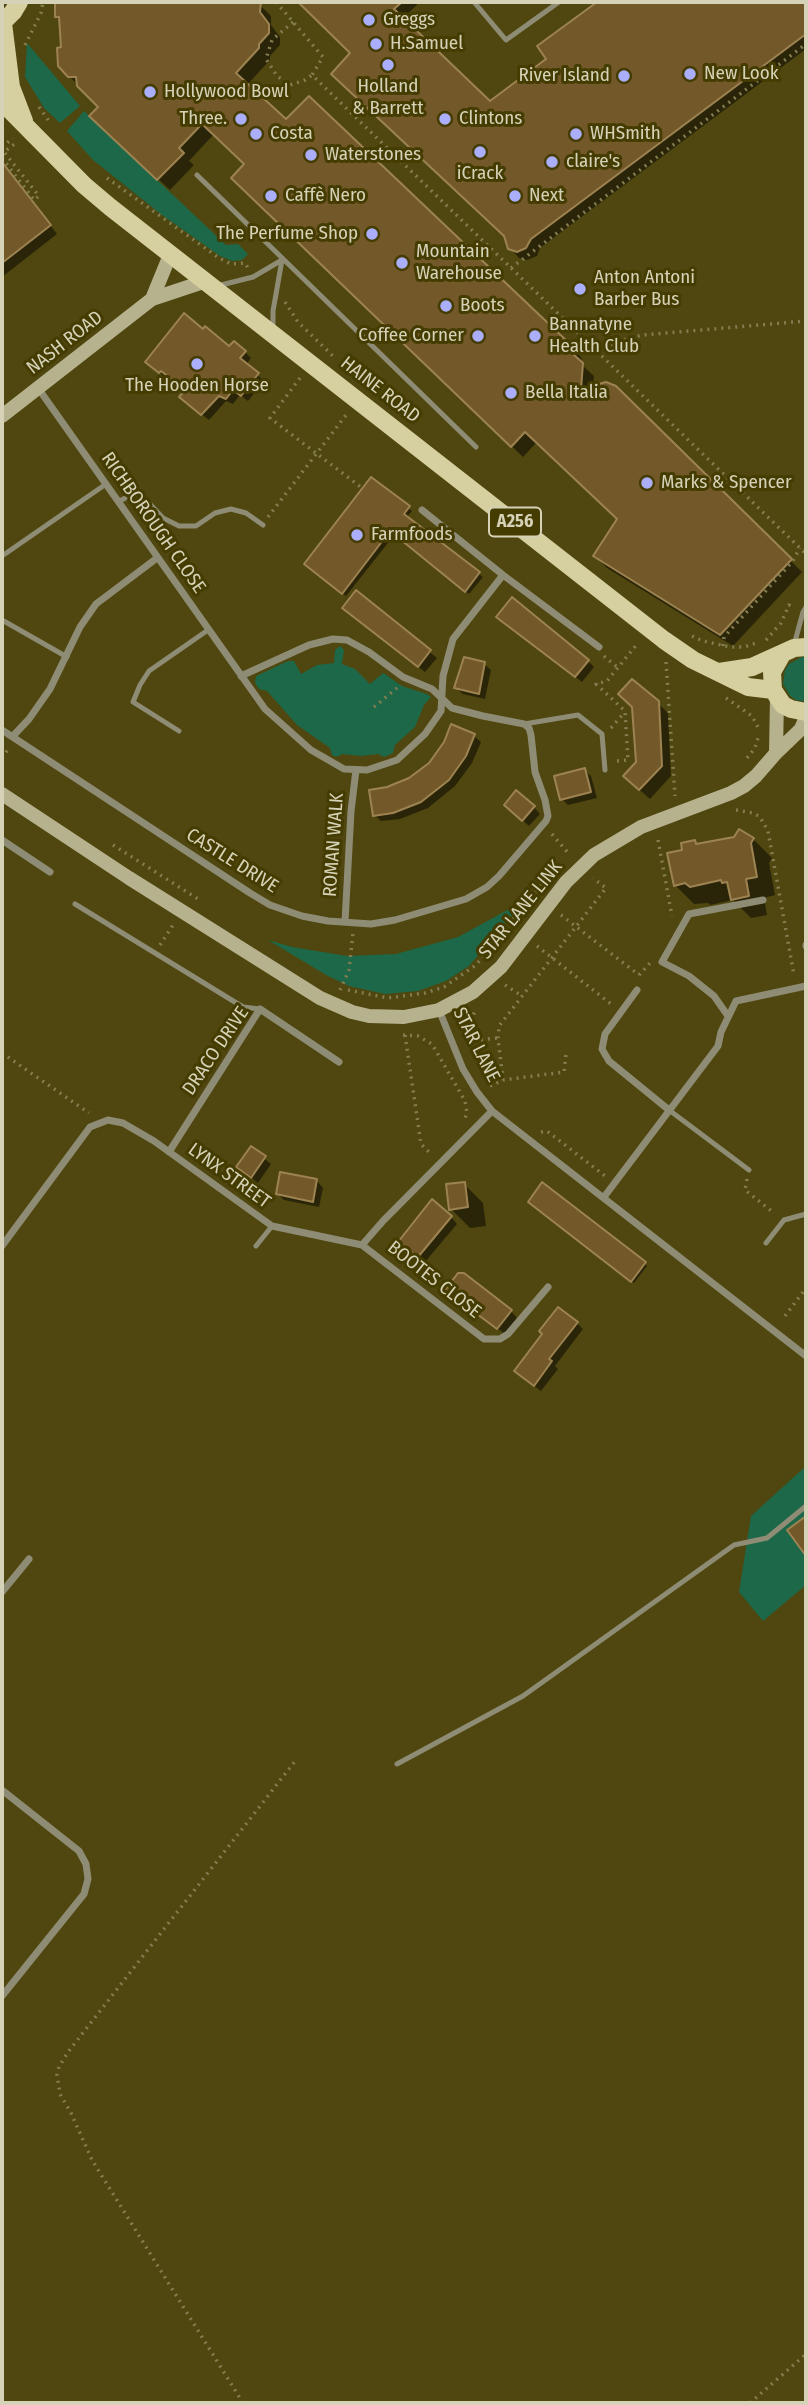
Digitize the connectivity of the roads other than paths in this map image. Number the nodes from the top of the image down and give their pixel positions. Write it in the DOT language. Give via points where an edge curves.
graph roads {
  1 [pos="19,2"];
  2 [pos="474,2"];
  3 [pos="559,2"];
  4 [pos="2,23"];
  5 [pos="2,102"];
  6 [pos="19,135"];
  7 [pos="197,176"];
  8 [pos="170,255"];
  9 [pos="282,260"];
  10 [pos="209,284"];
  11 [pos="152,299"];
  12 [pos="274,334"];
  13 [pos="38,388"];
  14 [pos="2,416"];
  15 [pos="476,447"];
  16 [pos="106,484"];
  17 [pos="118,502"];
  18 [pos="422,510"];
  19 [pos="263,525"];
  20 [pos="2,556"];
  21 [pos="157,558"];
  22 [pos="503,575"];
  23 [pos="806,607"];
  24 [pos="2,620"];
  25 [pos="208,630"];
  26 [pos="599,647"];
  27 [pos="794,650"];
  28 [pos="67,657"];
  29 [pos="719,672"];
  30 [pos="241,676"];
  31 [pos="775,694"];
  32 [pos="442,698"];
  33 [pos="806,712"];
  34 [pos="806,718"];
  35 [pos="524,723"];
  36 [pos="2,730"];
  37 [pos="179,731"];
  38 [pos="13,736"];
  39 [pos="776,753"];
  40 [pos="356,770"];
  41 [pos="605,770"];
  42 [pos="2,793"];
  43 [pos="2,841"];
  44 [pos="50,872"];
  45 [pos="763,900"];
  46 [pos="75,904"];
  47 [pos="349,923"];
  48 [pos="806,986"];
  49 [pos="637,990"];
  50 [pos="260,1009"];
  51 [pos="439,1010"];
  52 [pos="728,1016"];
  53 [pos="339,1062"];
  54 [pos="669,1110"];
  55 [pos="492,1111"];
  56 [pos="169,1152"];
  57 [pos="749,1170"];
  58 [pos="604,1197"];
  59 [pos="806,1214"];
  60 [pos="272,1226"];
  61 [pos="766,1243"];
  62 [pos="362,1245"];
  63 [pos="2,1246"];
  64 [pos="256,1246"];
  65 [pos="548,1287"];
  66 [pos="806,1356"];
  67 [pos="806,1506"];
  68 [pos="29,1559"];
  69 [pos="2,1591"];
  70 [pos="397,1765"];
  71 [pos="2,1790"];
  72 [pos="2,1996"];
  1 -- 4 [label="main road"];
  2 -- 3 [label="lane" via="506,40"];
  4 -- 6 [label="main road, HAINE ROAD / A256"];
  5 -- 6 [label="main road, HAINE ROAD / A256"];
  6 -- 8 [label="main road, HAINE ROAD / A256"];
  7 -- 9 [label="lane"];
  8 -- 10 [label="main road, HAINE ROAD / A256"];
  8 -- 11 [label="street, NASH ROAD"];
  9 -- 10 [label="lane" via="253,277"];
  9 -- 12 [label="lane" via="272,311"];
  9 -- 15 [label="lane"];
  10 -- 11 [label="street, NASH ROAD"];
  10 -- 12 [label="main road, HAINE ROAD / A256"];
  11 -- 13 [label="street, NASH ROAD"];
  12 -- 29 [label="main road, HAINE ROAD / A256" via="664,640"];
  13 -- 14 [label="street, NASH ROAD"];
  13 -- 16 [label="street, RICHBOROUGH CLOSE"];
  16 -- 17 [label="street, RICHBOROUGH CLOSE"];
  16 -- 20 [label="lane"];
  17 -- 19 [label="lane" via="127,497 146,500 163,518 179,526 196,526 231,509"];
  17 -- 21 [label="street, RICHBOROUGH CLOSE"];
  18 -- 22 [label="street"];
  21 -- 25 [label="street, RICHBOROUGH CLOSE"];
  21 -- 28 [label="street" via="96,604"];
  22 -- 26 [label="street"];
  22 -- 32 [label="street" via="453,639"];
  23 -- 27 [label="lane"];
  24 -- 28 [label="lane"];
  25 -- 30 [label="street, RICHBOROUGH CLOSE"];
  25 -- 37 [label="lane" via="149,671 133,702"];
  27 -- 29 [label="main road" via="752,667"];
  27 -- 31 [label="main road" via="772,672"];
  28 -- 38 [label="street" via="40,704"];
  29 -- 31 [label="main road, HAINE ROAD / A256"];
  30 -- 32 [label="street" via="309,645 347,640"];
  30 -- 40 [label="street, RICHBOROUGH CLOSE" via="290,733 333,764"];
  31 -- 33 [label="main road, HAINE ROAD / A256" via="791,709"];
  31 -- 39 [label="street"];
  32 -- 35 [label="street" via="452,708"];
  32 -- 40 [label="street" via="441,710 411,749 387,764"];
  34 -- 39 [label="street, STAR LANE LINK"];
  35 -- 41 [label="lane" via="578,715 603,734"];
  35 -- 47 [label="street, CASTLE DRIVE" via="529,727 535,772 545,800 548,816 544,824 493,881 466,899 395,920"];
  36 -- 38 [label="street, CASTLE DRIVE"];
  38 -- 47 [label="street, CASTLE DRIVE" via="270,905 302,916"];
  39 -- 51 [label="street, STAR LANE LINK" via="756,776 731,793 641,827 594,855 566,882 488,981"];
  40 -- 47 [label="street, ROMAN WALK"];
  42 -- 51 [label="street, STAR LANE" via="327,1001 352,1012 387,1017"];
  43 -- 44 [label="street"];
  45 -- 52 [label="street" via="689,914 662,962 714,996"];
  46 -- 50 [label="lane" via="243,1007"];
  48 -- 52 [label="street" via="736,1001"];
  49 -- 54 [label="street" via="603,1039 604,1055"];
  50 -- 53 [label="street, DRACO DRIVE"];
  50 -- 56 [label="street, DRACO DRIVE"];
  51 -- 55 [label="street, STAR LANE" via="463,1069"];
  52 -- 54 [label="street" via="718,1046"];
  54 -- 57 [label="lane"];
  54 -- 58 [label="street"];
  55 -- 58 [label="street, STAR LANE"];
  55 -- 62 [label="street"];
  56 -- 60 [label="street, LYNX STREET"];
  56 -- 63 [label="street, LYNX STREET" via="123,1123 108,1120 90,1127"];
  58 -- 66 [label="street, STAR LANE"];
  59 -- 61 [label="lane" via="784,1220"];
  60 -- 62 [label="street, LYNX STREET"];
  60 -- 64 [label="lane"];
  62 -- 65 [label="street, BOOTES CLOSE" via="484,1339 508,1334"];
  67 -- 70 [label="lane" via="767,1538 734,1545 523,1696"];
  68 -- 69 [label="street"];
  71 -- 72 [label="street" via="79,1852 88,1871 84,1894"];
}
